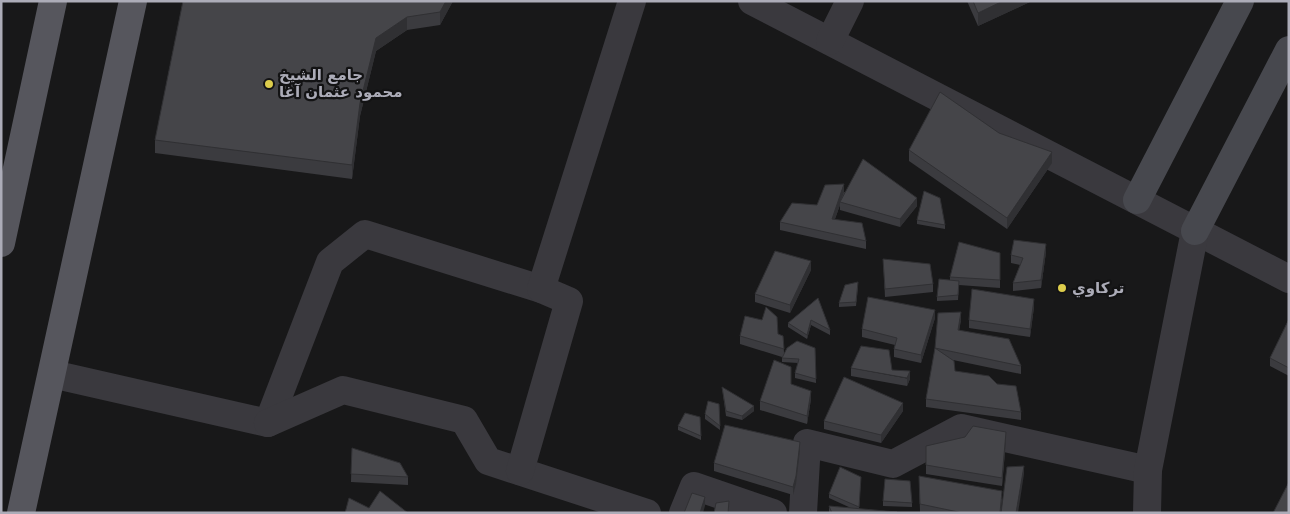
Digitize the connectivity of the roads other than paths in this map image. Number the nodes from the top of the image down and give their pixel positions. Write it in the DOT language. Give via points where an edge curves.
graph roads {
  1 [pos="53,1"];
  2 [pos="133,1"];
  3 [pos="632,1"];
  4 [pos="752,1"];
  5 [pos="850,1"];
  6 [pos="1240,1"];
  7 [pos="830,41"];
  8 [pos="1289,50"];
  9 [pos="1137,200"];
  10 [pos="1195,231"];
  11 [pos="1,243"];
  12 [pos="1289,279"];
  13 [pos="540,289"];
  14 [pos="52,374"];
  15 [pos="268,423"];
  16 [pos="1148,470"];
  17 [pos="520,472"];
  18 [pos="581,501"];
  19 [pos="21,513"];
  20 [pos="647,513"];
  21 [pos="683,513"];
  22 [pos="773,513"];
  23 [pos="803,513"];
  24 [pos="1147,513"];
  1 -- 11 [label="main road"];
  2 -- 14 [label="main road"];
  3 -- 13 [label="street"];
  4 -- 7 [label="street"];
  5 -- 7 [label="street"];
  6 -- 9 [label="main road"];
  7 -- 9 [label="street"];
  8 -- 10 [label="main road"];
  9 -- 10 [label="street"];
  10 -- 12 [label="street"];
  10 -- 16 [label="street"];
  13 -- 15 [label="street" via="366,234 330,262"];
  13 -- 17 [label="street" via="569,301"];
  14 -- 15 [label="street"];
  14 -- 19 [label="main road"];
  15 -- 17 [label="street" via="342,390 464,420 488,461"];
  16 -- 23 [label="street" via="961,428 893,464 808,443"];
  16 -- 24 [label="street"];
  17 -- 18 [label="street"];
  18 -- 20 [label="street"];
  21 -- 22 [label="street" via="694,486"];
}
